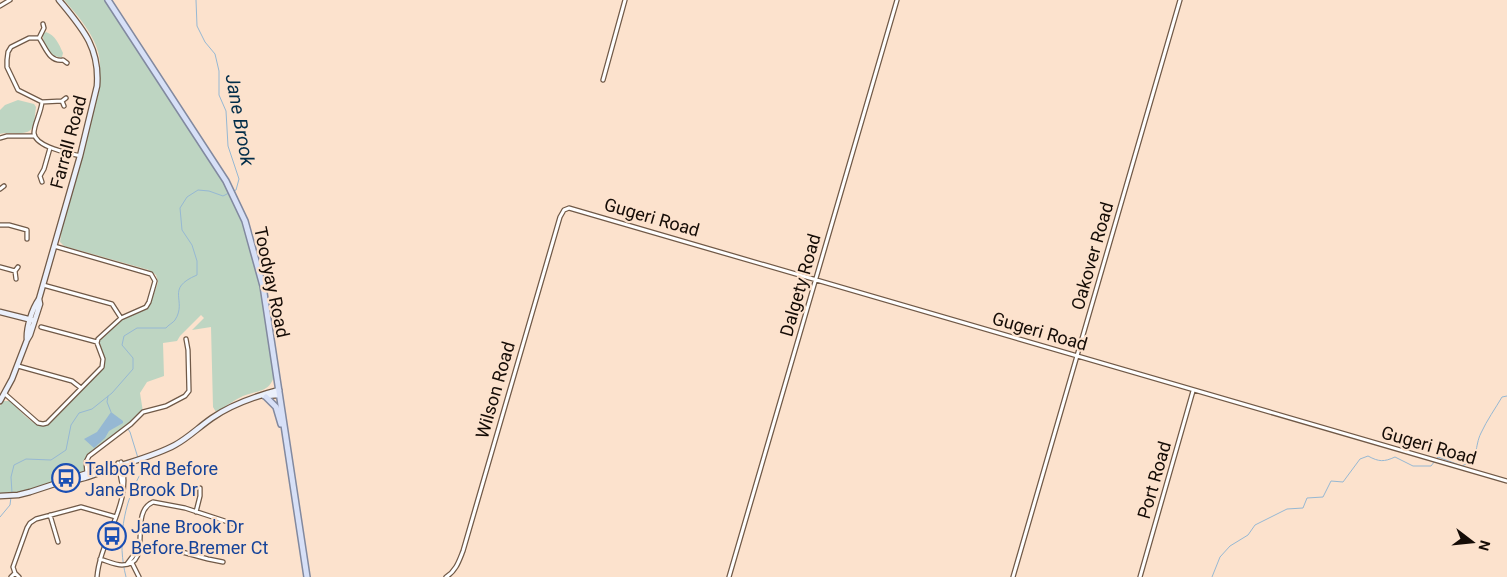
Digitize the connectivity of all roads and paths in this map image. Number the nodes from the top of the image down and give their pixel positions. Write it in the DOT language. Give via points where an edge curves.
graph roads {
  1 [pos="10,0"];
  2 [pos="59,0"];
  3 [pos="108,0"];
  4 [pos="625,0"];
  5 [pos="897,0"];
  6 [pos="1180,0"];
  7 [pos="0,6"];
  8 [pos="45,28"];
  9 [pos="39,38"];
  10 [pos="65,55"];
  11 [pos="603,80"];
  12 [pos="66,98"];
  13 [pos="62,101"];
  14 [pos="42,102"];
  15 [pos="64,106"];
  16 [pos="35,136"];
  17 [pos="0,138"];
  18 [pos="50,148"];
  19 [pos="80,156"];
  20 [pos="42,182"];
  21 [pos="4,186"];
  22 [pos="0,190"];
  23 [pos="566,209"];
  24 [pos="0,225"];
  25 [pos="30,226"];
  26 [pos="26,230"];
  27 [pos="27,239"];
  28 [pos="54,246"];
  29 [pos="0,267"];
  30 [pos="18,267"];
  31 [pos="15,271"];
  32 [pos="16,280"];
  33 [pos="816,280"];
  34 [pos="43,284"];
  35 [pos="0,312"];
  36 [pos="121,318"];
  37 [pos="32,322"];
  38 [pos="41,326"];
  39 [pos="186,339"];
  40 [pos="97,342"];
  41 [pos="1078,356"];
  42 [pos="18,366"];
  43 [pos="82,388"];
  44 [pos="1193,390"];
  45 [pos="279,393"];
  46 [pos="5,394"];
  47 [pos="264,397"];
  48 [pos="0,401"];
  49 [pos="285,438"];
  50 [pos="120,464"];
  51 [pos="87,475"];
  52 [pos="1507,482"];
  53 [pos="200,488"];
  54 [pos="0,496"];
  55 [pos="196,512"];
  56 [pos="50,515"];
  57 [pos="116,517"];
  58 [pos="234,524"];
  59 [pos="58,542"];
  60 [pos="139,547"];
  61 [pos="100,559"];
  62 [pos="131,562"];
  63 [pos="223,562"];
  64 [pos="15,573"];
  65 [pos="10,577"];
  66 [pos="19,577"];
  67 [pos="97,577"];
  68 [pos="139,577"];
  69 [pos="306,577"];
  70 [pos="446,577"];
  71 [pos="729,577"];
  72 [pos="1013,577"];
  73 [pos="1140,577"];
  1 -- 7 [label="street"];
  2 -- 19 [label="main road, Farrall Road" via="89,39 98,72 95,100"];
  3 -- 45 [label="main road, Toodyay Road" via="226,181 245,221 257,260"];
  4 -- 11 [label="street"];
  5 -- 33 [label="street, Dalgety Road"];
  6 -- 41 [label="street, Oakover Road"];
  8 -- 9 [label="street"];
  9 -- 10 [label="street" via="55,60 65,61"];
  9 -- 14 [label="street" via="29,38 11,47 7,67 18,90"];
  12 -- 13 [label="street"];
  13 -- 14 [label="street"];
  13 -- 15 [label="street"];
  14 -- 16 [label="street"];
  16 -- 17 [label="street"];
  16 -- 18 [label="street"];
  18 -- 19 [label="street"];
  18 -- 20 [label="street" via="40,176"];
  19 -- 28 [label="main road, Farrall Road"];
  21 -- 22 [label="street"];
  23 -- 33 [label="street, Gugeri Road"];
  23 -- 70 [label="street, Wilson Road" via="560,217 463,551 458,564"];
  24 -- 26 [label="street"];
  25 -- 26 [label="street"];
  26 -- 27 [label="street"];
  28 -- 34 [label="main road, Farrall Road"];
  28 -- 36 [label="street" via="153,275 155,280 148,306"];
  29 -- 31 [label="street"];
  30 -- 31 [label="street"];
  31 -- 32 [label="street"];
  33 -- 41 [label="street, Gugeri Road"];
  33 -- 71 [label="street, Dalgety Road"];
  34 -- 36 [label="street" via="112,304"];
  34 -- 37 [label="main road, Farrall Road" via="40,304"];
  35 -- 37 [label="main road"];
  36 -- 40 [label="street"];
  37 -- 42 [label="main road, Farrall Road"];
  38 -- 40 [label="street"];
  39 -- 51 [label="street" via="188,393 164,407 145,410 89,456"];
  40 -- 43 [label="street" via="103,359 102,367"];
  41 -- 44 [label="street, Gugeri Road"];
  41 -- 72 [label="street, Oakover Road"];
  42 -- 43 [label="street" via="72,380"];
  42 -- 46 [label="main road, Farrall Road"];
  43 -- 46 [label="street" via="42,424"];
  44 -- 52 [label="street, Gugeri Road"];
  44 -- 73 [label="street, Port Road"];
  45 -- 47 [label="main road"];
  45 -- 49 [label="main road, Toodyay Road"];
  46 -- 48 [label="main road, Farrall Road"];
  47 -- 49 [label="main road" via="270,399 276,408"];
  47 -- 50 [label="main road" via="243,401 226,410 166,450"];
  49 -- 69 [label="main road, Toodyay Road"];
  50 -- 51 [label="main road"];
  50 -- 57 [label="street" via="123,484"];
  51 -- 54 [label="main road" via="30,492"];
  53 -- 55 [label="street"];
  55 -- 58 [label="street"];
  55 -- 60 [label="street" via="150,503 141,516"];
  56 -- 57 [label="street" via="81,507"];
  56 -- 59 [label="street"];
  56 -- 64 [label="street" via="29,525 16,558"];
  57 -- 61 [label="street"];
  60 -- 62 [label="street" via="138,556"];
  60 -- 63 [label="street" via="171,549"];
  61 -- 62 [label="street" via="120,565"];
  61 -- 67 [label="street"];
  62 -- 68 [label="street"];
  64 -- 65 [label="street"];
  64 -- 66 [label="street"];
}
